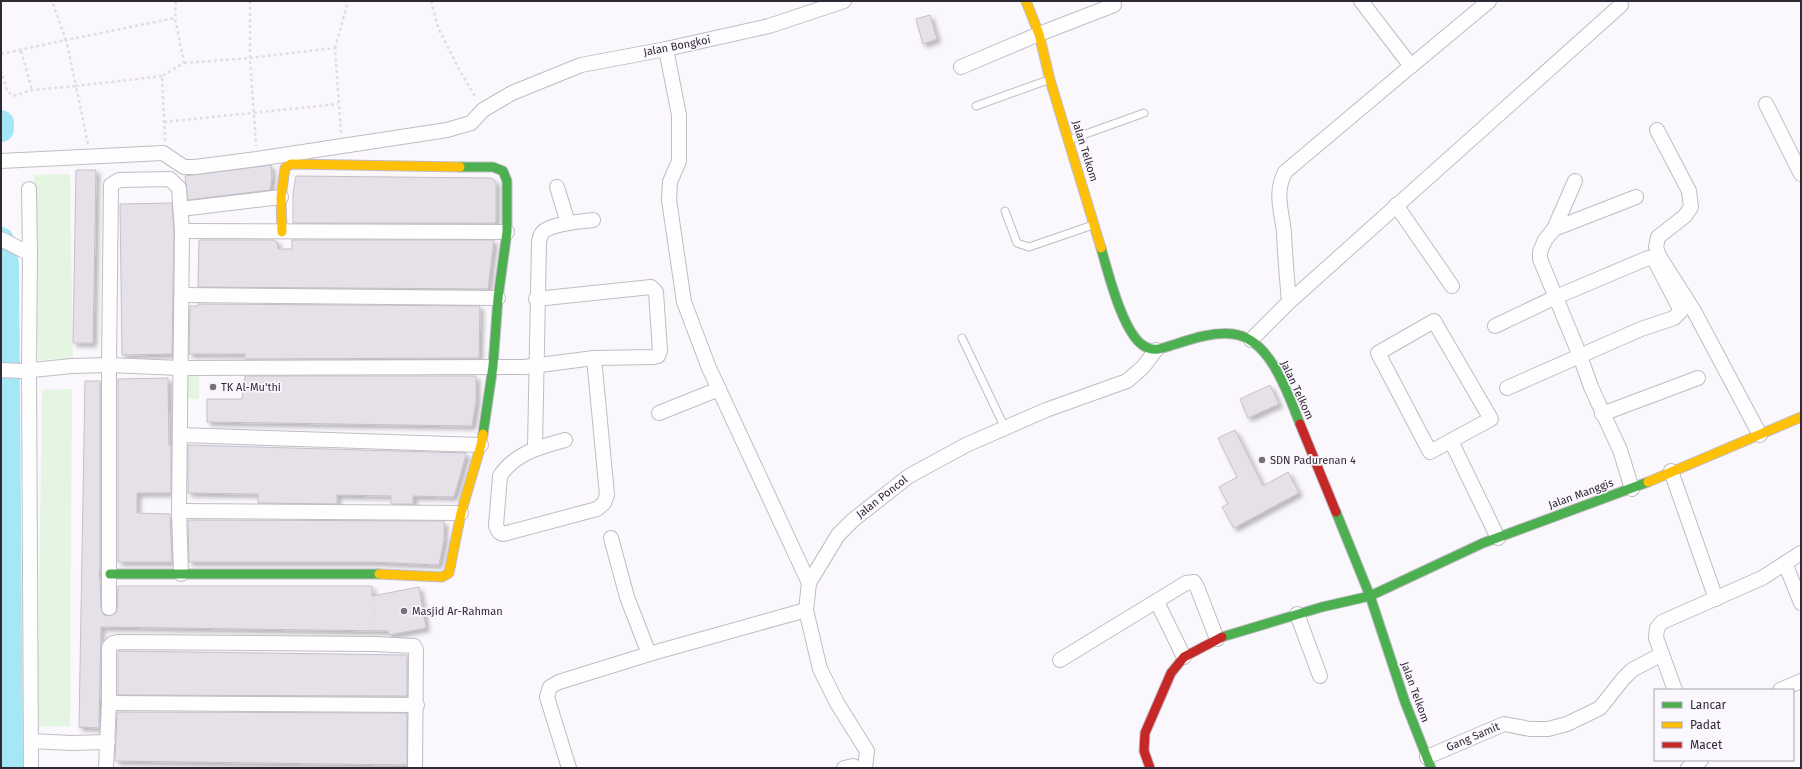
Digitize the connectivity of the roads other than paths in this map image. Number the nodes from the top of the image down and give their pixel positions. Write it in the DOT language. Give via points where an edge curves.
graph roads {
  1 [pos="844,1"];
  2 [pos="1026,1"];
  3 [pos="1361,1"];
  4 [pos="1490,1"];
  5 [pos="1114,5"];
  6 [pos="1621,5"];
  7 [pos="1038,34"];
  8 [pos="666,49"];
  9 [pos="1412,66"];
  10 [pos="961,67"];
  11 [pos="1050,80"];
  12 [pos="1766,104"];
  13 [pos="976,106"];
  14 [pos="1144,112"];
  15 [pos="1657,130"];
  16 [pos="1069,140"];
  17 [pos="3,161"];
  18 [pos="1801,174"];
  19 [pos="1575,181"];
  20 [pos="557,187"];
  21 [pos="29,189"];
  22 [pos="281,197"];
  23 [pos="1636,197"];
  24 [pos="1396,205"];
  25 [pos="181,209"];
  26 [pos="1005,211"];
  27 [pos="593,220"];
  28 [pos="568,223"];
  29 [pos="1094,225"];
  30 [pos="1554,229"];
  31 [pos="182,231"];
  32 [pos="282,232"];
  33 [pos="507,232"];
  34 [pos="1,238"];
  35 [pos="30,254"];
  36 [pos="1452,286"];
  37 [pos="182,295"];
  38 [pos="1556,297"];
  39 [pos="498,298"];
  40 [pos="536,299"];
  41 [pos="1289,302"];
  42 [pos="1495,326"];
  43 [pos="962,338"];
  44 [pos="1251,340"];
  45 [pos="1156,350"];
  46 [pos="1580,356"];
  47 [pos="594,358"];
  48 [pos="109,365"];
  49 [pos="497,366"];
  50 [pos="530,366"];
  51 [pos="180,368"];
  52 [pos="3,370"];
  53 [pos="26,371"];
  54 [pos="1698,378"];
  55 [pos="1507,388"];
  56 [pos="719,389"];
  57 [pos="659,413"];
  58 [pos="1602,414"];
  59 [pos="1801,417"];
  60 [pos="1005,428"];
  61 [pos="180,435"];
  62 [pos="1760,435"];
  63 [pos="565,440"];
  64 [pos="1451,441"];
  65 [pos="481,445"];
  66 [pos="535,448"];
  67 [pos="1671,471"];
  68 [pos="1632,488"];
  69 [pos="179,511"];
  70 [pos="461,514"];
  71 [pos="611,538"];
  72 [pos="1498,538"];
  73 [pos="1801,553"];
  74 [pos="1785,563"];
  75 [pos="110,574"];
  76 [pos="180,574"];
  77 [pos="809,584"];
  78 [pos="1370,596"];
  79 [pos="1716,599"];
  80 [pos="1157,602"];
  81 [pos="1801,602"];
  82 [pos="109,608"];
  83 [pos="806,610"];
  84 [pos="1297,614"];
  85 [pos="1217,639"];
  86 [pos="649,654"];
  87 [pos="1662,654"];
  88 [pos="1184,657"];
  89 [pos="1060,660"];
  90 [pos="1320,676"];
  91 [pos="1801,681"];
  92 [pos="1675,689"];
  93 [pos="1782,689"];
  94 [pos="109,703"];
  95 [pos="417,705"];
  96 [pos="31,741"];
  97 [pos="108,742"];
  98 [pos="1429,762"];
  99 [pos="31,768"];
  100 [pos="106,768"];
  101 [pos="415,768"];
  102 [pos="569,768"];
  103 [pos="844,768"];
  104 [pos="857,768"];
  105 [pos="865,768"];
  106 [pos="1150,768"];
  1 -- 8 [label="street, Jalan Bongkoi" via="769,26"];
  2 -- 7 [label="street, Jalan Telkom"];
  3 -- 9 [label="street"];
  4 -- 9 [label="street"];
  5 -- 7 [label="street"];
  6 -- 24 [label="street"];
  7 -- 10 [label="street"];
  7 -- 11 [label="street, Jalan Telkom"];
  8 -- 17 [label="street, Jalan Bongkoi" via="580,65 512,93 488,106 471,123 458,128 257,160 195,167 184,167 163,154"];
  8 -- 56 [label="street" via="679,115 679,161 670,182 669,200 684,302"];
  9 -- 41 [label="street" via="1285,172 1281,180 1280,212 1284,231"];
  11 -- 13 [label="lane"];
  11 -- 16 [label="street, Jalan Telkom"];
  12 -- 18 [label="street"];
  14 -- 16 [label="lane"];
  15 -- 62 [label="street" via="1689,191 1691,207 1685,216 1658,237 1656,247 1659,256 1694,311"];
  16 -- 29 [label="street, Jalan Telkom"];
  19 -- 30 [label="street"];
  20 -- 28 [label="street"];
  21 -- 35 [label="street"];
  22 -- 25 [label="street"];
  22 -- 32 [label="street"];
  22 -- 33 [label="street" via="285,168 291,164 493,167 503,171 507,181"];
  23 -- 30 [label="street"];
  24 -- 36 [label="street"];
  24 -- 41 [label="street"];
  25 -- 31 [label="street"];
  25 -- 48 [label="street" via="179,188 170,178 119,180 111,185"];
  26 -- 29 [label="lane" via="1017,243 1022,246 1029,247"];
  27 -- 28 [label="street"];
  28 -- 40 [label="street" via="545,230 541,235"];
  29 -- 45 [label="street, Jalan Telkom" via="1117,302 1136,340 1145,347"];
  30 -- 38 [label="street" via="1545,240 1540,259"];
  31 -- 32 [label="street"];
  31 -- 37 [label="street"];
  32 -- 33 [label="street"];
  33 -- 39 [label="street"];
  34 -- 35 [label="street"];
  35 -- 53 [label="street"];
  37 -- 39 [label="street"];
  37 -- 51 [label="street"];
  38 -- 42 [label="street"];
  38 -- 46 [label="street"];
  38 -- 46 [label="street" via="1643,259 1652,258 1681,311 1674,318 1641,329"];
  39 -- 49 [label="street"];
  40 -- 47 [label="street" via="651,287 656,292 660,351 658,356"];
  40 -- 50 [label="street"];
  41 -- 44 [label="street"];
  43 -- 60 [label="lane"];
  44 -- 45 [label="street, Jalan Telkom" via="1233,334 1200,336"];
  44 -- 78 [label="street, Jalan Telkom" via="1274,366 1290,400"];
  45 -- 60 [label="street, Jalan Poncol" via="1143,367 1127,381 1046,410"];
  46 -- 55 [label="street"];
  46 -- 58 [label="street"];
  47 -- 50 [label="street"];
  47 -- 66 [label="street" via="607,495 604,503 597,508 503,534 496,526 500,476 510,462"];
  48 -- 51 [label="street"];
  48 -- 53 [label="street"];
  48 -- 75 [label="street"];
  49 -- 50 [label="street"];
  49 -- 51 [label="street"];
  49 -- 65 [label="street"];
  50 -- 66 [label="street"];
  51 -- 61 [label="street"];
  52 -- 53 [label="street"];
  53 -- 96 [label="street"];
  54 -- 58 [label="street"];
  56 -- 57 [label="street"];
  56 -- 77 [label="street"];
  58 -- 68 [label="street" via="1620,450"];
  59 -- 62 [label="street, Jalan Manggis"];
  60 -- 77 [label="street, Jalan Poncol" via="966,445 909,476 852,520 838,535"];
  61 -- 65 [label="street"];
  61 -- 69 [label="street"];
  62 -- 67 [label="street, Jalan Manggis"];
  63 -- 66 [label="street"];
  64 -- 64 [label="street" via="1430,452 1378,353 1434,321 1491,419"];
  64 -- 72 [label="street"];
  65 -- 70 [label="street"];
  67 -- 68 [label="street, Jalan Manggis"];
  67 -- 79 [label="street"];
  68 -- 72 [label="street, Jalan Manggis"];
  69 -- 70 [label="street"];
  69 -- 76 [label="street"];
  70 -- 76 [label="street" via="449,573 445,576"];
  71 -- 86 [label="street" via="627,597"];
  72 -- 78 [label="street, Jalan Manggis"];
  73 -- 74 [label="street"];
  74 -- 79 [label="street" via="1762,578"];
  74 -- 81 [label="street"];
  75 -- 76 [label="street"];
  75 -- 82 [label="street"];
  77 -- 83 [label="street, Jalan Poncol"];
  78 -- 84 [label="street, Jalan Manggis"];
  78 -- 98 [label="street, Jalan Telkom" via="1405,702"];
  79 -- 87 [label="street" via="1662,622 1657,628 1656,638"];
  80 -- 85 [label="street" via="1186,583 1194,582"];
  80 -- 88 [label="street"];
  80 -- 89 [label="street"];
  83 -- 86 [label="street"];
  83 -- 105 [label="street, Jalan Poncol" via="820,669 837,703 867,751"];
  84 -- 85 [label="street, Jalan Manggis"];
  84 -- 90 [label="street"];
  85 -- 88 [label="street, Jalan Manggis"];
  86 -- 102 [label="street" via="550,687 547,697"];
  87 -- 92 [label="street"];
  87 -- 98 [label="street, Gang Samit" via="1632,670 1600,708 1567,724 1548,729 1530,729 1504,724"];
  88 -- 106 [label="street" via="1171,673 1145,733 1144,751"];
  91 -- 93 [label="street"];
  94 -- 95 [label="street"];
  94 -- 95 [label="street" via="109,647 118,642 410,645 416,650"];
  94 -- 97 [label="street"];
  95 -- 101 [label="street"];
  96 -- 97 [label="street"];
  96 -- 99 [label="street"];
  97 -- 100 [label="street"];
  103 -- 104 [label="street"];
}
